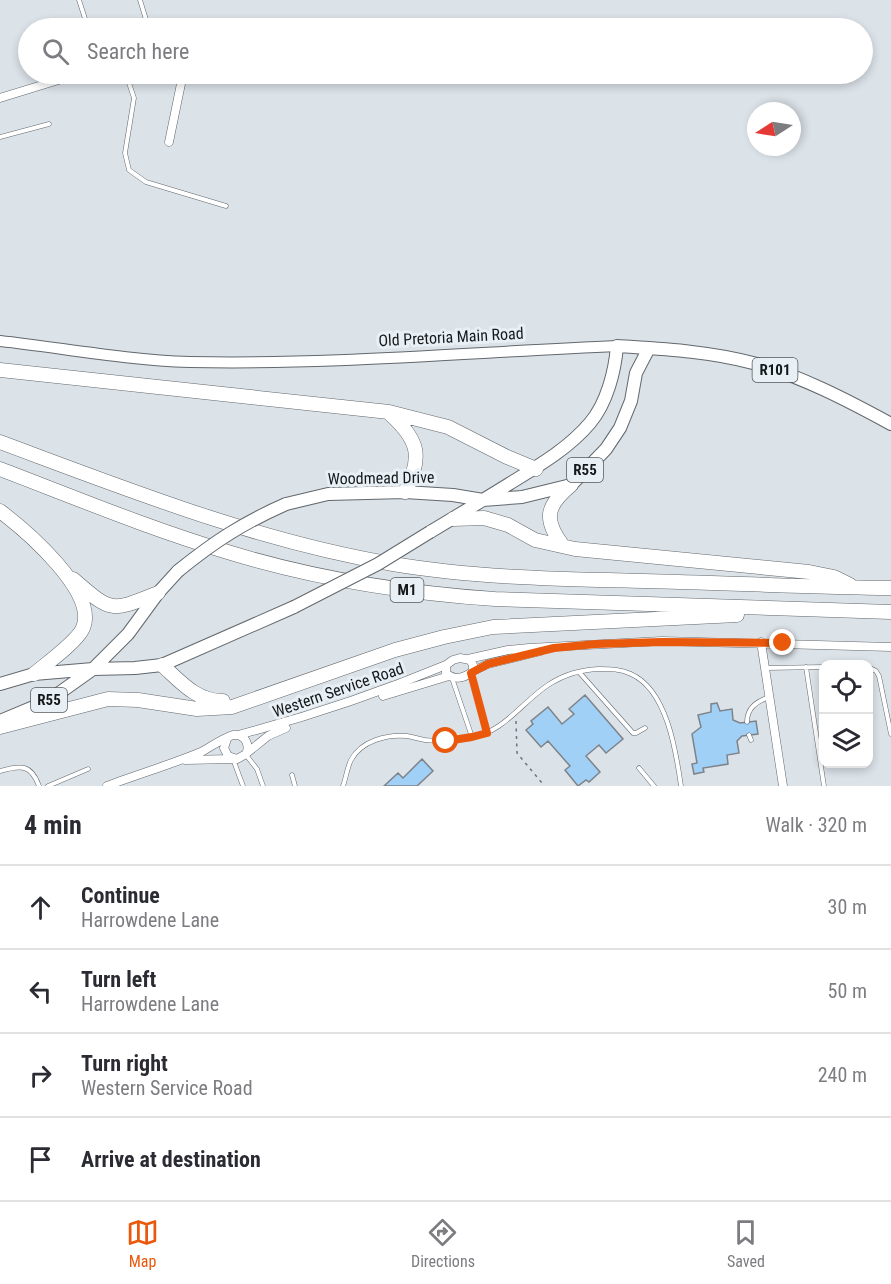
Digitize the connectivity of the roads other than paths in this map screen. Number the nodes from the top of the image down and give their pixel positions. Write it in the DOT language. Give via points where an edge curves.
graph roads {
  1 [pos="79,0"];
  2 [pos="140,0"];
  3 [pos="85,18"];
  4 [pos="146,18"];
  5 [pos="46,84"];
  6 [pos="129,84"];
  7 [pos="181,84"];
  8 [pos="0,98"];
  9 [pos="49,124"];
  10 [pos="0,137"];
  11 [pos="169,142"];
  12 [pos="226,206"];
  13 [pos="0,341"];
  14 [pos="616,346"];
  15 [pos="649,348"];
  16 [pos="0,370"];
  17 [pos="389,412"];
  18 [pos="891,424"];
  19 [pos="0,442"];
  20 [pos="0,469"];
  21 [pos="536,469"];
  22 [pos="571,484"];
  23 [pos="405,492"];
  24 [pos="483,501"];
  25 [pos="0,511"];
  26 [pos="453,519"];
  27 [pos="563,546"];
  28 [pos="65,572"];
  29 [pos="855,588"];
  30 [pos="891,588"];
  31 [pos="158,593"];
  32 [pos="831,610"];
  33 [pos="891,612"];
  34 [pos="761,642"];
  35 [pos="891,647"];
  36 [pos="554,648"];
  37 [pos="468,659"];
  38 [pos="162,665"];
  39 [pos="446,665"];
  40 [pos="806,666"];
  41 [pos="819,667"];
  42 [pos="765,668"];
  43 [pos="93,669"];
  44 [pos="873,670"];
  45 [pos="578,671"];
  46 [pos="472,672"];
  47 [pos="34,674"];
  48 [pos="450,676"];
  49 [pos="0,684"];
  50 [pos="264,696"];
  51 [pos="770,697"];
  52 [pos="0,721"];
  53 [pos="747,722"];
  54 [pos="0,727"];
  55 [pos="645,728"];
  56 [pos="487,733"];
  57 [pos="891,734"];
  58 [pos="238,735"];
  59 [pos="472,737"];
  60 [pos="227,739"];
  61 [pos="246,754"];
  62 [pos="232,759"];
  63 [pos="176,761"];
  64 [pos="639,768"];
  65 [pos="88,769"];
  66 [pos="0,771"];
  67 [pos="292,775"];
  68 [pos="39,786"];
  69 [pos="48,786"];
  70 [pos="107,786"];
  71 [pos="243,786"];
  72 [pos="263,786"];
  73 [pos="295,786"];
  74 [pos="343,786"];
  75 [pos="654,786"];
  76 [pos="681,786"];
  77 [pos="783,786"];
  78 [pos="824,786"];
  1 -- 3 [label="lane"];
  2 -- 4 [label="lane"];
  5 -- 8 [label="street"];
  6 -- 12 [label="lane" via="134,98 125,153 129,170 146,182"];
  7 -- 11 [label="street"];
  9 -- 10 [label="lane"];
  13 -- 14 [label="main road, Old Pretoria Main Road / R101" via="107,356 219,362 321,361"];
  14 -- 15 [label="main road, Old Pretoria Main Road / R101"];
  14 -- 21 [label="main road, Woodmead Drive / R55" via="612,378 600,409 570,442"];
  15 -- 18 [label="main road, Old Pretoria Main Road / R101" via="717,356 778,371"];
  15 -- 22 [label="main road, R55" via="636,373 631,401 620,428 606,449"];
  16 -- 17 [label="highway"];
  17 -- 21 [label="highway" via="448,427"];
  17 -- 23 [label="highway" via="406,428 416,450 413,476"];
  19 -- 29 [label="highway, M1" via="171,506 308,547 392,564 532,578"];
  20 -- 32 [label="highway, M1" via="230,553 348,581 495,599"];
  21 -- 24 [label="main road, Woodmead Drive / R55"];
  22 -- 24 [label="main road, Woodmead Drive / R55" via="522,497"];
  22 -- 27 [label="highway" via="557,497 549,518 552,531"];
  23 -- 24 [label="main road, Woodmead Drive / R55"];
  23 -- 31 [label="main road, Woodmead Drive / R55, bridge" via="328,494 286,504 223,536 178,571"];
  24 -- 26 [label="main road, Woodmead Drive / R55"];
  25 -- 28 [label="highway"];
  26 -- 27 [label="highway" via="484,518 508,525 535,540"];
  26 -- 38 [label="main road, Woodmead Drive / R55, bridge" via="378,564 294,607"];
  27 -- 29 [label="highway" via="809,573 834,577"];
  28 -- 31 [label="highway" via="97,599 115,607 125,607"];
  28 -- 47 [label="highway" via="83,608 83,629"];
  29 -- 30 [label="highway, M1"];
  31 -- 43 [label="main road, Woodmead Drive / R55" via="128,634"];
  32 -- 33 [label="highway, M1"];
  32 -- 50 [label="highway" via="493,627 395,650"];
  34 -- 35 [label="street"];
  34 -- 36 [label="street"];
  34 -- 42 [label="street"];
  36 -- 37 [label="street" via="508,650"];
  36 -- 46 [label="street" via="488,664"];
  37 -- 39 [label="street"];
  37 -- 46 [label="street" via="473,665"];
  38 -- 43 [label="main road, Woodmead Drive / R55"];
  38 -- 50 [label="highway" via="193,693 210,701"];
  39 -- 48 [label="street"];
  39 -- 58 [label="street, Western Service Road" via="307,717"];
  40 -- 41 [label="lane"];
  40 -- 42 [label="lane"];
  40 -- 78 [label="lane"];
  42 -- 51 [label="street"];
  43 -- 47 [label="main road, Woodmead Drive / R55"];
  43 -- 52 [label="main road, Woodmead Drive / R55" via="48,700"];
  44 -- 57 [label="lane" via="879,676"];
  45 -- 55 [label="lane" via="633,733"];
  45 -- 56 [label="lane" via="545,687"];
  45 -- 76 [label="lane" via="619,670 637,678 651,692 669,726"];
  46 -- 48 [label="street" via="459,678"];
  46 -- 56 [label="lane"];
  47 -- 49 [label="main road, Woodmead Drive / R55"];
  48 -- 59 [label="lane"];
  48 -- 61 [label="street, Western Service Road" via="274,732"];
  50 -- 54 [label="highway" via="232,707 197,709 108,699"];
  51 -- 53 [label="lane" via="755,704"];
  51 -- 77 [label="street"];
  56 -- 59 [label="lane"];
  58 -- 60 [label="street"];
  58 -- 61 [label="street" via="248,743"];
  59 -- 74 [label="lane" via="446,741 406,736 378,739 355,755"];
  60 -- 62 [label="street" via="224,750"];
  60 -- 63 [label="street"];
  61 -- 62 [label="street"];
  61 -- 72 [label="lane"];
  62 -- 63 [label="street"];
  62 -- 71 [label="lane"];
  63 -- 70 [label="street"];
  64 -- 75 [label="lane"];
  65 -- 69 [label="lane"];
  66 -- 68 [label="lane" via="25,768 35,774"];
  67 -- 73 [label="lane"];
}
